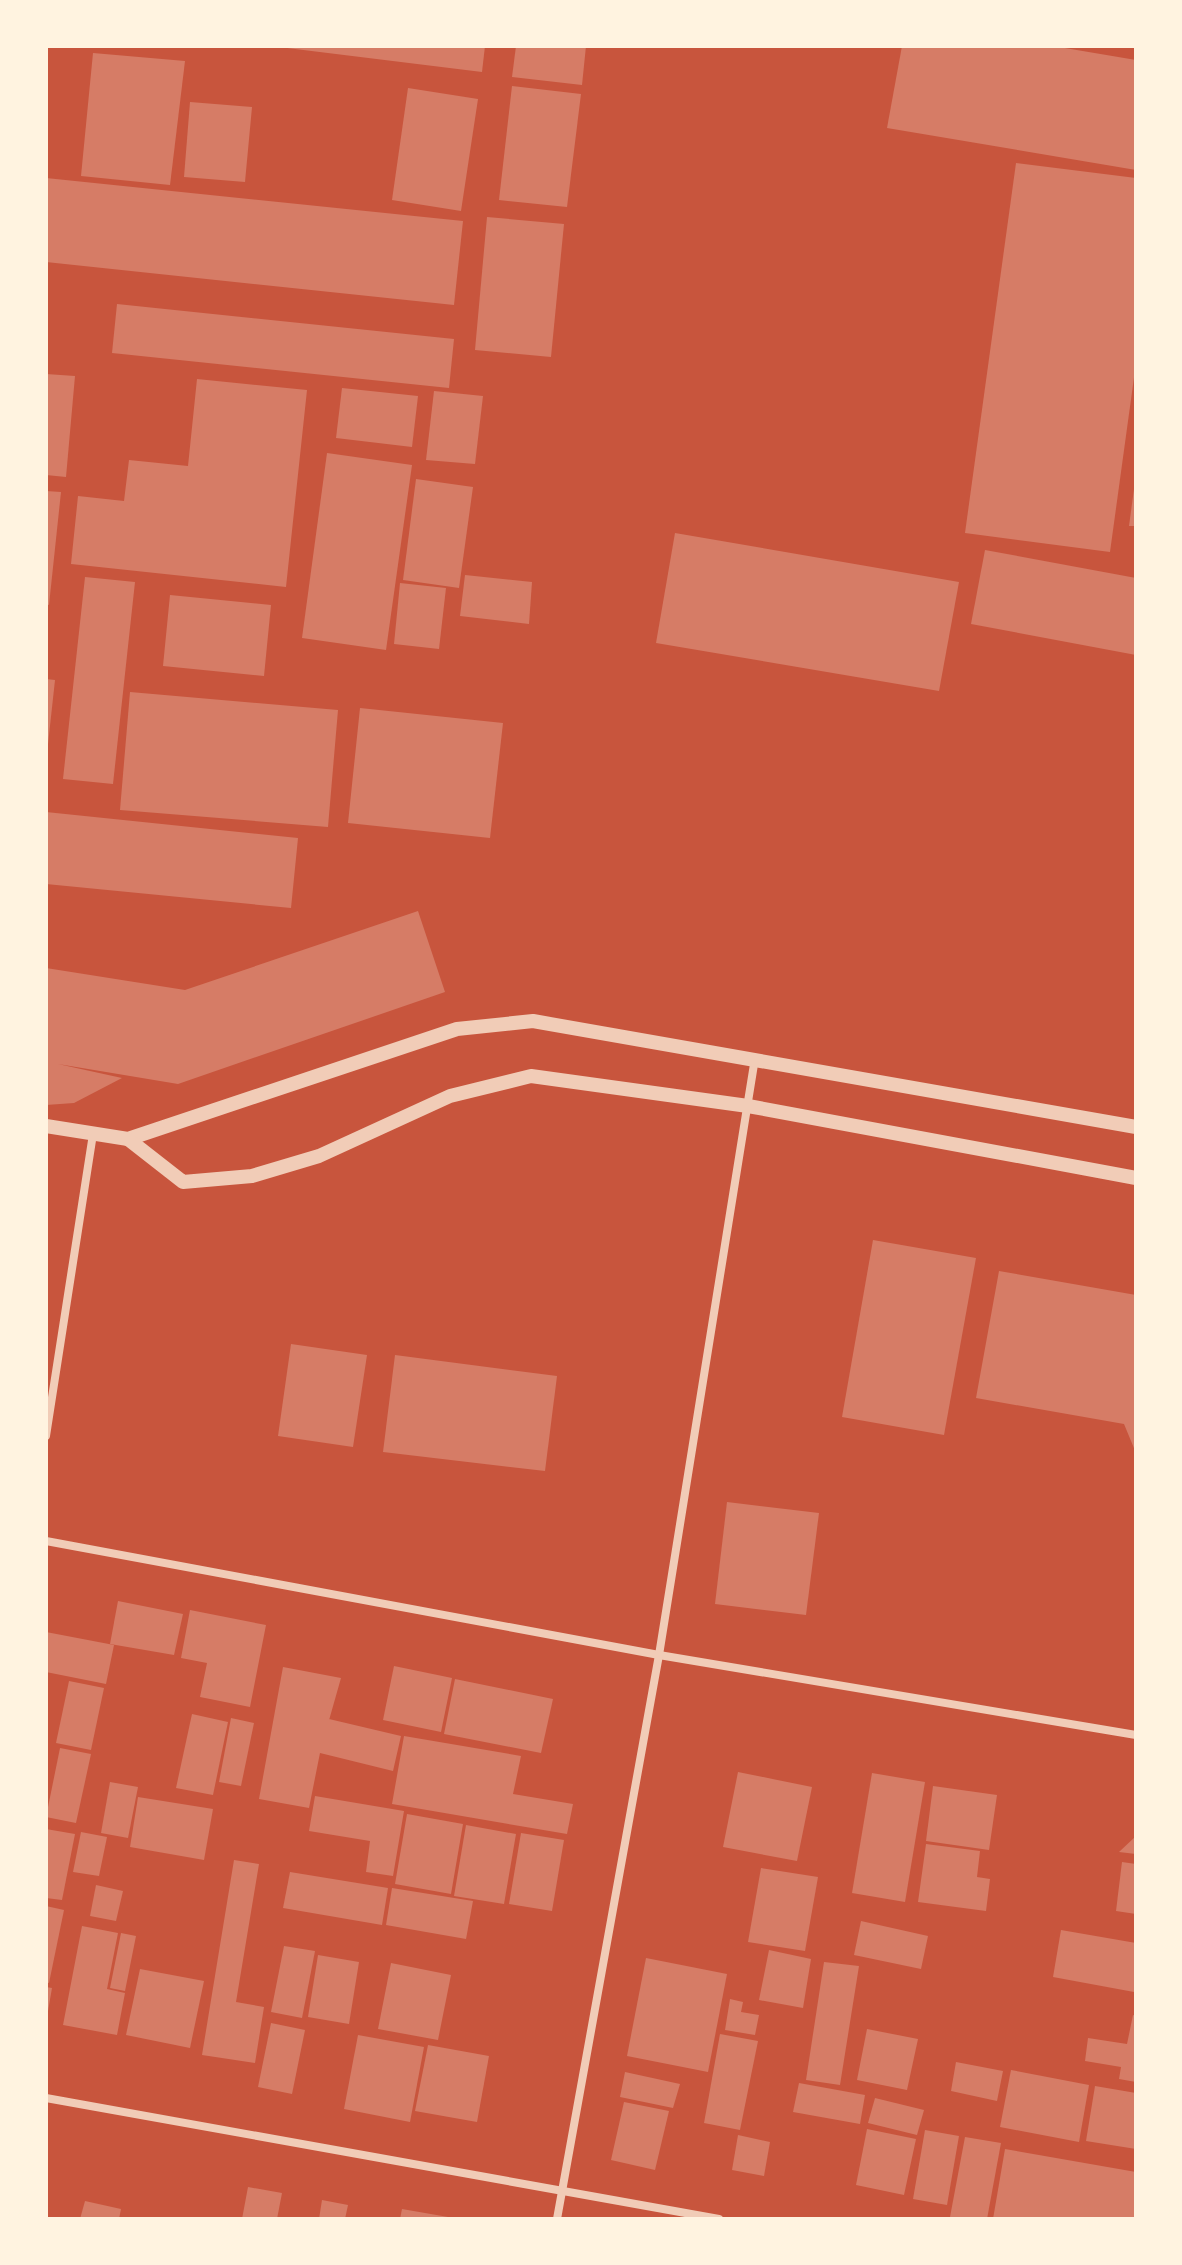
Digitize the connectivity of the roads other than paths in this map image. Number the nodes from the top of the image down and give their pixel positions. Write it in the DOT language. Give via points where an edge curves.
graph roads {
  1 [pos="755,1057"];
  2 [pos="748,1106"];
  3 [pos="46,1126"];
  4 [pos="1136,1127"];
  5 [pos="93,1134"];
  6 [pos="128,1139"];
  7 [pos="1136,1178"];
  8 [pos="46,1436"];
  9 [pos="46,1541"];
  10 [pos="659,1655"];
  11 [pos="1136,1735"];
  12 [pos="46,2098"];
  13 [pos="562,2191"];
  14 [pos="557,2219"];
  15 [pos="719,2219"];
  1 -- 2 [label="street"];
  1 -- 4 [label="street"];
  1 -- 6 [label="street" via="533,1021 457,1029"];
  2 -- 6 [label="street" via="531,1076 450,1096 319,1156 252,1176 183,1182"];
  2 -- 7 [label="street"];
  2 -- 10 [label="street"];
  3 -- 5 [label="street"];
  5 -- 6 [label="street"];
  5 -- 8 [label="street"];
  9 -- 10 [label="street"];
  10 -- 11 [label="street"];
  10 -- 13 [label="street"];
  12 -- 13 [label="street"];
  13 -- 14 [label="street"];
  13 -- 15 [label="street"];
}
